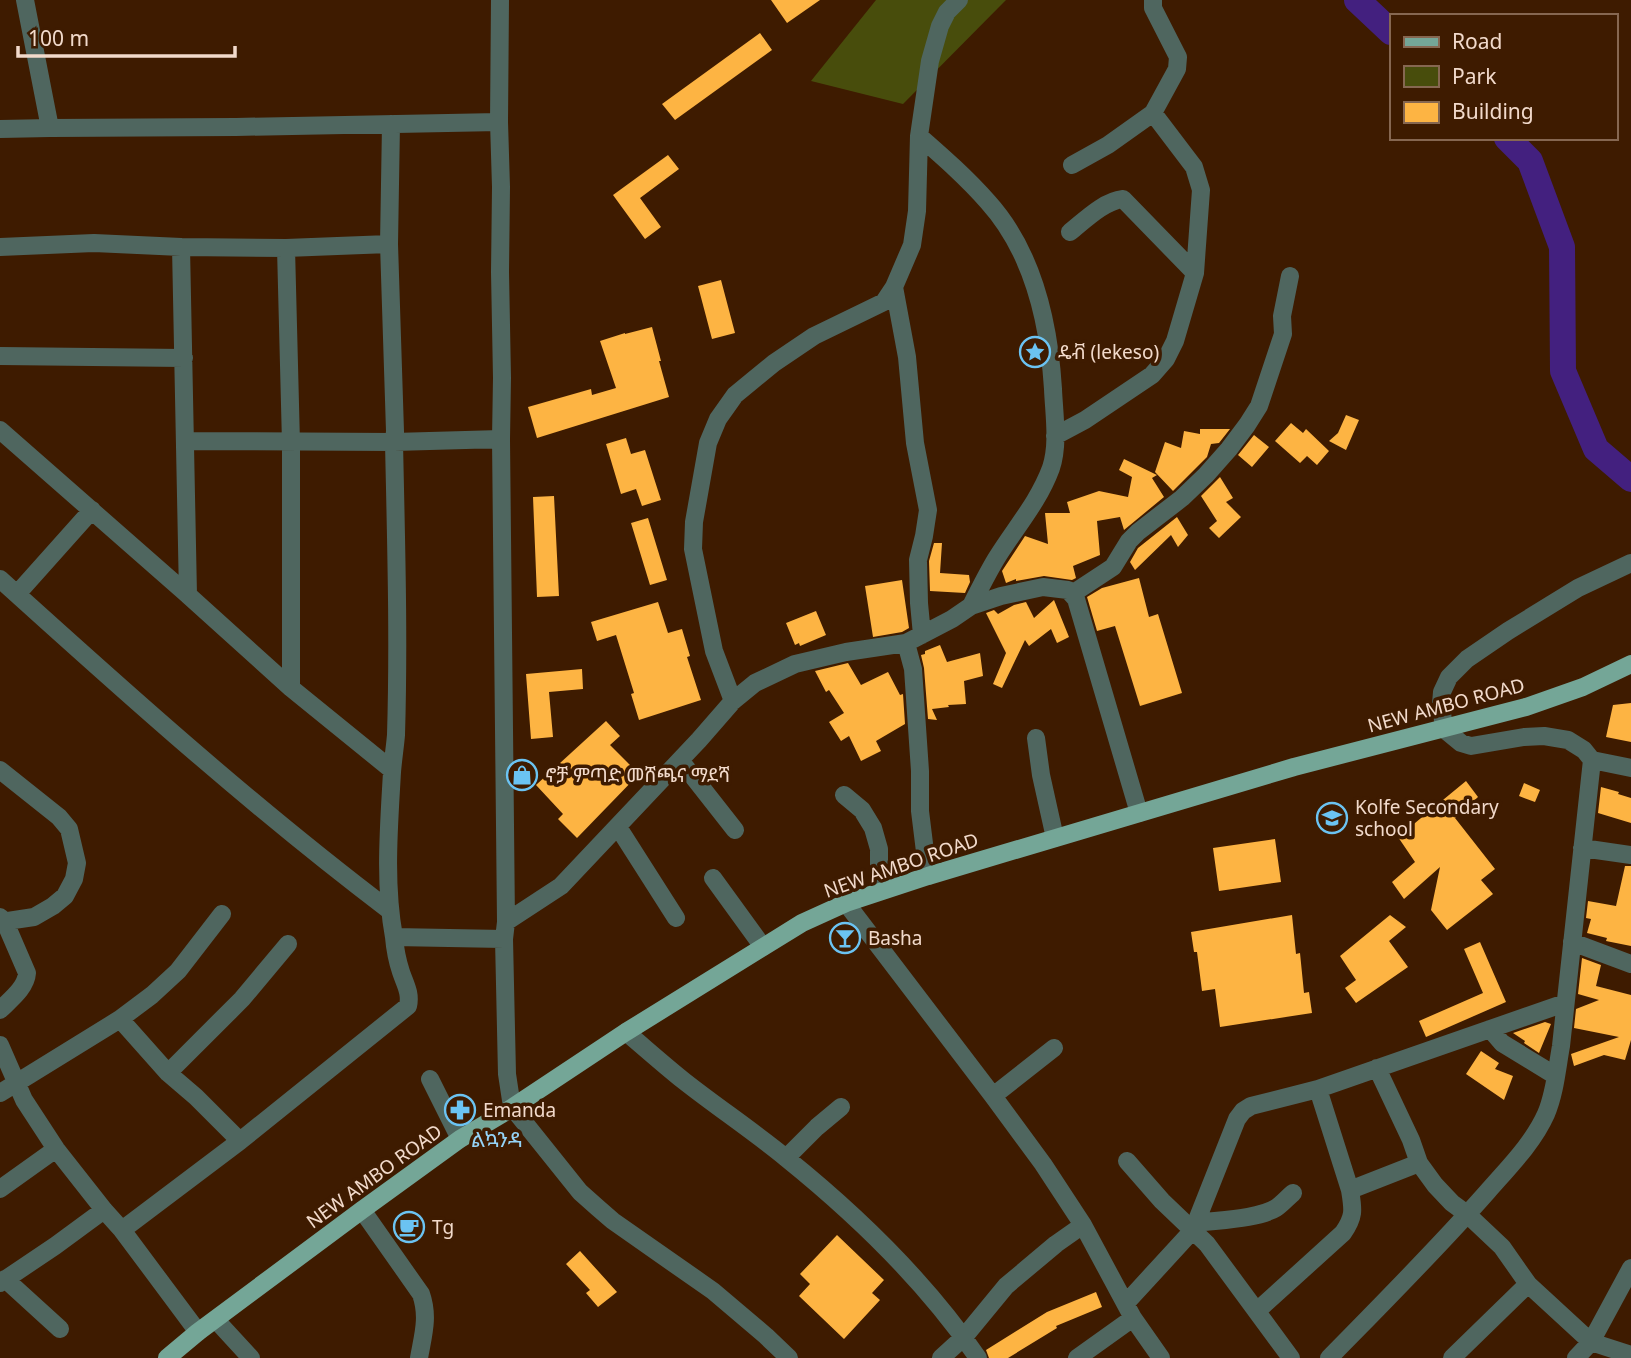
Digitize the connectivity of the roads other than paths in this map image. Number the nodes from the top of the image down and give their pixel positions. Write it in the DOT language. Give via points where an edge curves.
graph roads {
  1 [pos="25,0"];
  2 [pos="500,0"];
  3 [pos="959,0"];
  4 [pos="1153,0"];
  5 [pos="1153,113"];
  6 [pos="499,122"];
  7 [pos="391,124"];
  8 [pos="50,128"];
  9 [pos="0,129"];
  10 [pos="919,136"];
  11 [pos="1072,165"];
  12 [pos="1070,232"];
  13 [pos="389,244"];
  14 [pos="0,247"];
  15 [pos="181,247"];
  16 [pos="286,248"];
  17 [pos="1195,273"];
  18 [pos="1290,276"];
  19 [pos="894,288"];
  20 [pos="0,356"];
  21 [pos="184,358"];
  22 [pos="0,430"];
  23 [pos="1055,436"];
  24 [pos="500,439"];
  25 [pos="185,442"];
  26 [pos="394,442"];
  27 [pos="290,443"];
  28 [pos="92,510"];
  29 [pos="1631,563"];
  30 [pos="0,579"];
  31 [pos="17,594"];
  32 [pos="1072,594"];
  33 [pos="188,595"];
  34 [pos="971,606"];
  35 [pos="922,635"];
  36 [pos="906,643"];
  37 [pos="1631,664"];
  38 [pos="291,688"];
  39 [pos="733,701"];
  40 [pos="1444,729"];
  41 [pos="1036,738"];
  42 [pos="680,760"];
  43 [pos="1592,760"];
  44 [pos="1631,768"];
  45 [pos="0,770"];
  46 [pos="392,770"];
  47 [pos="844,795"];
  48 [pos="1139,813"];
  49 [pos="618,827"];
  50 [pos="735,830"];
  51 [pos="1055,838"];
  52 [pos="1582,848"];
  53 [pos="1631,855"];
  54 [pos="928,876"];
  55 [pos="713,878"];
  56 [pos="885,889"];
  57 [pos="846,903"];
  58 [pos="389,910"];
  59 [pos="222,914"];
  60 [pos="676,918"];
  61 [pos="2,921"];
  62 [pos="505,930"];
  63 [pos="394,937"];
  64 [pos="1572,942"];
  65 [pos="288,944"];
  66 [pos="763,947"];
  67 [pos="1631,964"];
  68 [pos="1564,1003"];
  69 [pos="0,1010"];
  70 [pos="120,1019"];
  71 [pos="1490,1029"];
  72 [pos="626,1032"];
  73 [pos="0,1045"];
  74 [pos="1054,1048"];
  75 [pos="1377,1068"];
  76 [pos="168,1073"];
  77 [pos="1556,1076"];
  78 [pos="430,1079"];
  79 [pos="17,1083"];
  80 [pos="1318,1089"];
  81 [pos="0,1093"];
  82 [pos="993,1096"];
  83 [pos="512,1107"];
  84 [pos="841,1107"];
  85 [pos="460,1139"];
  86 [pos="240,1141"];
  87 [pos="56,1149"];
  88 [pos="786,1158"];
  89 [pos="1126,1161"];
  90 [pos="1419,1163"];
  91 [pos="0,1189"];
  92 [pos="1350,1190"];
  93 [pos="1293,1193"];
  94 [pos="104,1210"];
  95 [pos="362,1210"];
  96 [pos="1467,1214"];
  97 [pos="1083,1225"];
  98 [pos="1195,1226"];
  99 [pos="122,1230"];
  100 [pos="1631,1268"];
  101 [pos="3,1281"];
  102 [pos="1528,1284"];
  103 [pos="1129,1310"];
  104 [pos="1256,1311"];
  105 [pos="216,1320"];
  106 [pos="60,1329"];
  107 [pos="198,1332"];
  108 [pos="964,1338"];
  109 [pos="1591,1342"];
  110 [pos="1631,1355"];
  111 [pos="167,1358"];
  112 [pos="251,1358"];
  113 [pos="419,1358"];
  114 [pos="789,1358"];
  115 [pos="941,1358"];
  116 [pos="978,1358"];
  117 [pos="1077,1358"];
  118 [pos="1161,1358"];
  119 [pos="1291,1358"];
  120 [pos="1329,1358"];
  121 [pos="1452,1358"];
  122 [pos="1576,1358"];
  1 -- 8 [label="street"];
  2 -- 6 [label="street"];
  3 -- 10 [label="street" via="940,26"];
  4 -- 5 [label="street" via="1178,57 1177,69"];
  5 -- 11 [label="street"];
  5 -- 17 [label="street" via="1198,178"];
  6 -- 7 [label="street"];
  6 -- 24 [label="street"];
  7 -- 8 [label="street"];
  7 -- 13 [label="street"];
  8 -- 9 [label="street"];
  10 -- 19 [label="street" via="912,245"];
  10 -- 23 [label="street" via="990,204 1034,278 1051,358"];
  12 -- 17 [label="street" via="1100,209 1123,199"];
  13 -- 16 [label="street"];
  13 -- 26 [label="street"];
  14 -- 15 [label="street" via="94,243"];
  15 -- 16 [label="street"];
  15 -- 21 [label="street"];
  16 -- 27 [label="street"];
  17 -- 23 [label="street" via="1166,359 1152,375"];
  18 -- 32 [label="street" via="1283,334 1259,406 1247,425 1206,475 1129,541 1113,567"];
  19 -- 35 [label="street" via="928,510 918,560"];
  19 -- 39 [label="street" via="884,302 814,336 751,381 735,395 708,443 693,549 714,651"];
  20 -- 21 [label="street"];
  21 -- 25 [label="street"];
  22 -- 28 [label="street"];
  23 -- 34 [label="street" via="1052,466 1037,500 995,560"];
  24 -- 26 [label="street"];
  24 -- 62 [label="street"];
  25 -- 27 [label="street"];
  25 -- 33 [label="street"];
  26 -- 27 [label="street"];
  26 -- 46 [label="street" via="398,604"];
  27 -- 38 [label="street"];
  28 -- 31 [label="street"];
  28 -- 33 [label="street"];
  29 -- 40 [label="street" via="1578,589 1467,659 1449,677 1443,692"];
  30 -- 31 [label="street"];
  31 -- 58 [label="street" via="208,763"];
  32 -- 34 [label="street" via="1044,587"];
  32 -- 48 [label="street"];
  33 -- 38 [label="street"];
  34 -- 35 [label="street"];
  35 -- 36 [label="street"];
  36 -- 39 [label="street" via="795,664 755,683"];
  36 -- 54 [label="street" via="913,669"];
  37 -- 40 [label="main road, NEW AMBO ROAD" via="1583,687"];
  38 -- 46 [label="street"];
  39 -- 42 [label="street"];
  40 -- 43 [label="street" via="1471,747 1524,737 1568,740"];
  40 -- 48 [label="main road, NEW AMBO ROAD"];
  41 -- 51 [label="street"];
  42 -- 49 [label="street"];
  42 -- 50 [label="street"];
  43 -- 44 [label="street"];
  43 -- 52 [label="street"];
  45 -- 61 [label="street" via="69,829 76,863 65,896 53,906 34,917"];
  46 -- 58 [label="street"];
  47 -- 56 [label="street" via="862,810 873,828"];
  48 -- 51 [label="main road, NEW AMBO ROAD"];
  49 -- 60 [label="street"];
  49 -- 62 [label="street" via="561,886"];
  51 -- 54 [label="main road, NEW AMBO ROAD"];
  52 -- 53 [label="street"];
  52 -- 64 [label="street"];
  54 -- 56 [label="main road, NEW AMBO ROAD"];
  55 -- 66 [label="street"];
  56 -- 57 [label="main road, NEW AMBO ROAD"];
  57 -- 66 [label="main road, NEW AMBO ROAD"];
  57 -- 82 [label="street"];
  58 -- 63 [label="street"];
  59 -- 70 [label="street" via="178,971"];
  61 -- 69 [label="street" via="27,979"];
  62 -- 63 [label="street"];
  62 -- 83 [label="street" via="507,1074"];
  63 -- 86 [label="street" via="410,997 408,1006"];
  64 -- 67 [label="street"];
  64 -- 68 [label="street"];
  65 -- 76 [label="street" via="242,999"];
  66 -- 72 [label="main road, NEW AMBO ROAD"];
  68 -- 71 [label="street"];
  68 -- 77 [label="street"];
  70 -- 76 [label="street"];
  70 -- 79 [label="street"];
  71 -- 75 [label="street"];
  71 -- 77 [label="street" via="1502,1043"];
  72 -- 83 [label="main road, NEW AMBO ROAD"];
  72 -- 88 [label="street"];
  73 -- 79 [label="street"];
  74 -- 82 [label="street"];
  75 -- 80 [label="street"];
  75 -- 90 [label="street"];
  76 -- 86 [label="street"];
  77 -- 96 [label="street" via="1535,1134"];
  78 -- 85 [label="street"];
  79 -- 81 [label="street"];
  79 -- 87 [label="street"];
  80 -- 92 [label="street"];
  80 -- 98 [label="street" via="1243,1111"];
  82 -- 97 [label="street"];
  83 -- 85 [label="main road, NEW AMBO ROAD"];
  83 -- 114 [label="street" via="580,1192 613,1221 713,1290"];
  84 -- 88 [label="street"];
  85 -- 95 [label="main road, NEW AMBO ROAD"];
  86 -- 99 [label="street"];
  87 -- 91 [label="street"];
  87 -- 94 [label="street"];
  88 -- 108 [label="street" via="864,1225"];
  89 -- 98 [label="street" via="1162,1201"];
  90 -- 92 [label="street"];
  90 -- 96 [label="street"];
  92 -- 104 [label="street" via="1353,1209 1343,1233"];
  93 -- 98 [label="street" via="1269,1211"];
  94 -- 99 [label="street"];
  94 -- 101 [label="street"];
  95 -- 105 [label="main road, NEW AMBO ROAD"];
  95 -- 113 [label="street" via="421,1294 426,1318"];
  96 -- 102 [label="street" via="1502,1247"];
  96 -- 120 [label="street"];
  97 -- 103 [label="street"];
  97 -- 108 [label="street" via="1006,1286"];
  98 -- 103 [label="street"];
  98 -- 104 [label="street"];
  99 -- 107 [label="street"];
  100 -- 109 [label="street"];
  101 -- 106 [label="street"];
  102 -- 109 [label="street"];
  102 -- 121 [label="street"];
  103 -- 117 [label="street"];
  103 -- 118 [label="street"];
  104 -- 119 [label="street"];
  105 -- 107 [label="main road, NEW AMBO ROAD"];
  105 -- 112 [label="street"];
  107 -- 111 [label="main road, NEW AMBO ROAD"];
  108 -- 115 [label="street"];
  108 -- 116 [label="street"];
  109 -- 110 [label="street"];
  109 -- 122 [label="street"];
}
